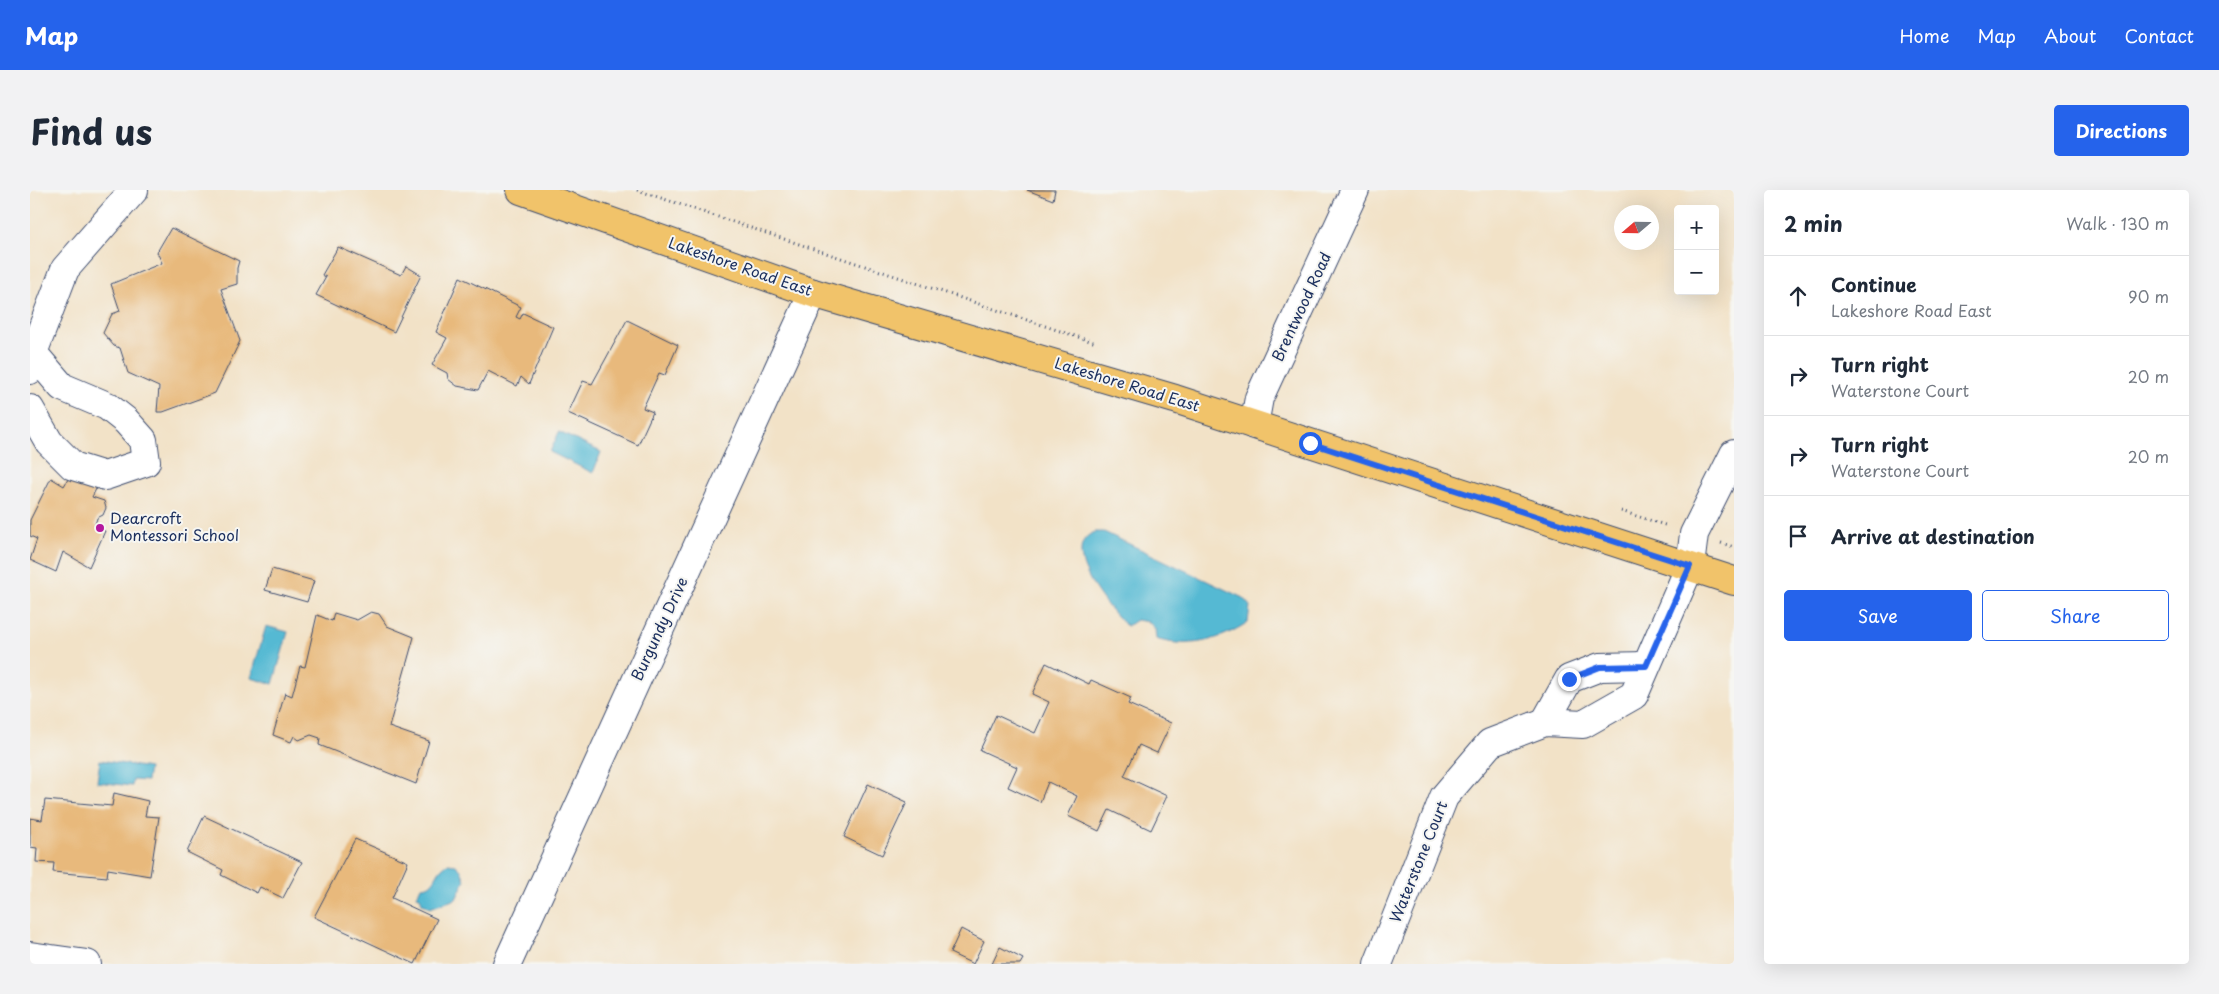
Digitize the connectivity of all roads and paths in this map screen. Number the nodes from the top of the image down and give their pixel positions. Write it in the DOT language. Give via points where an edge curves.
graph roads {
  1 [pos="134,190"];
  2 [pos="521,190"];
  3 [pos="1356,190"];
  4 [pos="813,293"];
  5 [pos="32,362"];
  6 [pos="30,409"];
  7 [pos="1254,425"];
  8 [pos="1734,454"];
  9 [pos="1690,566"];
  10 [pos="1734,581"];
  11 [pos="1646,666"];
  12 [pos="1544,722"];
  13 [pos="30,956"];
  14 [pos="87,964"];
  15 [pos="507,964"];
  16 [pos="1378,964"];
  1 -- 5 [label="street" via="65,269"];
  2 -- 4 [label="main road, Lakeshore Road East"];
  3 -- 7 [label="street, Brentwood Road" via="1259,398"];
  4 -- 7 [label="main road, Lakeshore Road East"];
  4 -- 15 [label="street, Burgundy Drive"];
  5 -- 6 [label="street" via="62,387 107,406 126,421 143,440 146,462 105,476 73,466 48,442"];
  7 -- 9 [label="main road, Lakeshore Road East"];
  8 -- 9 [label="street, Waterstone Court" via="1694,534"];
  9 -- 10 [label="main road, Lakeshore Road East"];
  9 -- 11 [label="street, Waterstone Court"];
  11 -- 12 [label="street, Waterstone Court" via="1634,695 1582,724"];
  11 -- 12 [label="street" via="1600,667 1569,679"];
  12 -- 16 [label="street, Waterstone Court" via="1490,743 1444,797"];
  13 -- 14 [label="street"];
}
